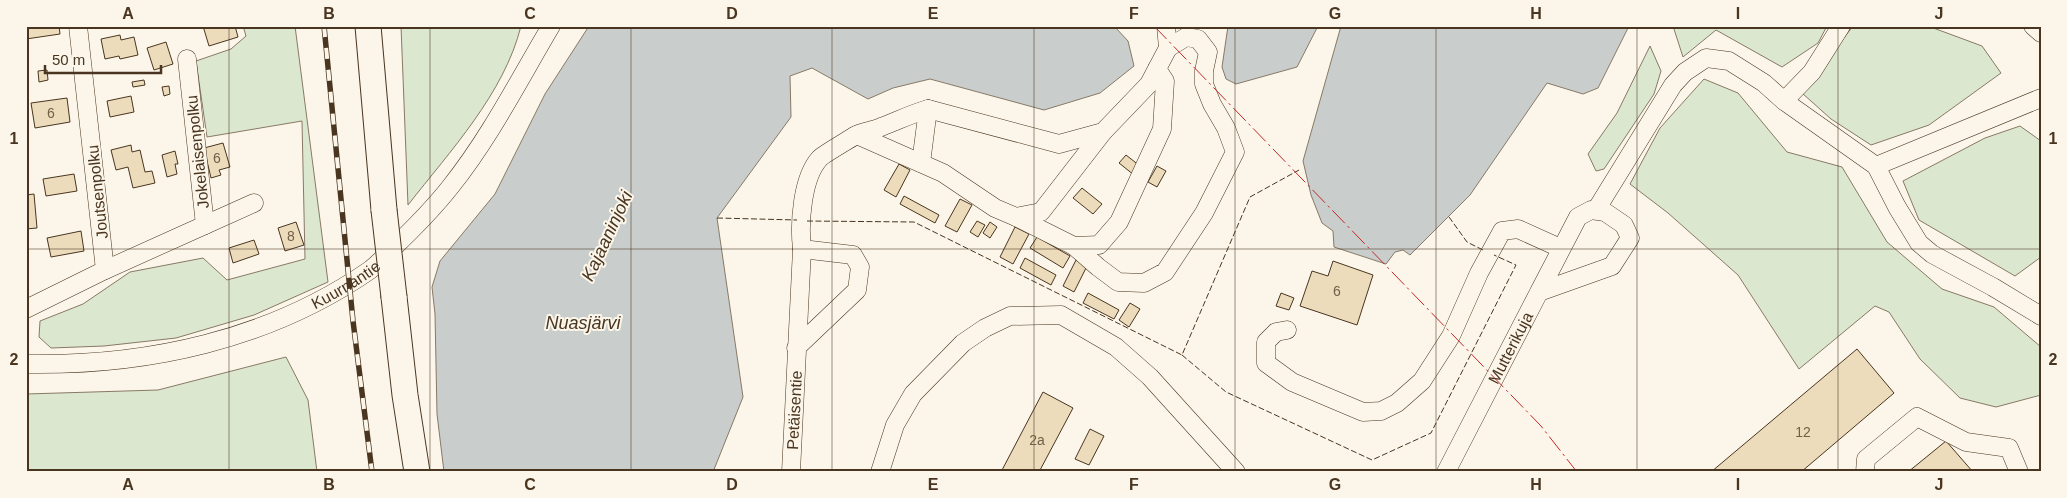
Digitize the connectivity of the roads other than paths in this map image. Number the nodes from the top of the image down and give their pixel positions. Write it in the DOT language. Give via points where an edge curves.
graph roads {
  1 [pos="78,26"];
  2 [pos="368,26"];
  3 [pos="551,26"];
  4 [pos="1166,26"];
  5 [pos="1841,26"];
  6 [pos="2033,26"];
  7 [pos="2041,33"];
  8 [pos="1168,48"];
  9 [pos="187,59"];
  10 [pos="1157,69"];
  11 [pos="2041,98"];
  12 [pos="1784,101"];
  13 [pos="928,109"];
  14 [pos="1102,132"];
  15 [pos="857,135"];
  16 [pos="921,163"];
  17 [pos="1876,166"];
  18 [pos="254,203"];
  19 [pos="1596,210"];
  20 [pos="1016,217"];
  21 [pos="205,225"];
  22 [pos="1074,246"];
  23 [pos="1560,248"];
  24 [pos="802,249"];
  25 [pos="105,270"];
  26 [pos="1539,292"];
  27 [pos="26,309"];
  28 [pos="2041,316"];
  29 [pos="1287,330"];
  30 [pos="796,348"];
  31 [pos="26,364"];
  32 [pos="417,472"];
  33 [pos="791,472"];
  34 [pos="880,472"];
  35 [pos="1236,472"];
  36 [pos="1446,472"];
  37 [pos="1865,472"];
  38 [pos="2019,472"];
  1 -- 25 [label="street, Joutsenpolku"];
  2 -- 32 [label="highway, bridge" via="384,210"];
  3 -- 31 [label="street, Kuurnantie" via="481,145 452,186 371,269 280,320 228,339 132,359"];
  4 -- 8 [label="street"];
  5 -- 12 [label="street" via="1812,72"];
  6 -- 7 [label="street"];
  8 -- 10 [label="street"];
  8 -- 22 [label="street" via="1186,37 1198,39 1208,52 1204,84 1235,152 1204,213 1166,272 1144,282 1118,282"];
  9 -- 21 [label="street, Jokelaisenpolku"];
  10 -- 14 [label="street" via="1149,84"];
  10 -- 22 [label="street" via="1165,81 1162,129 1140,178 1119,222 1099,245"];
  11 -- 17 [label="street"];
  12 -- 17 [label="street"];
  12 -- 19 [label="street" via="1764,83 1729,61 1706,58 1673,85"];
  13 -- 14 [label="street" via="1059,144"];
  13 -- 15 [label="street"];
  13 -- 16 [label="street"];
  14 -- 20 [label="street" via="1041,212"];
  15 -- 16 [label="street"];
  15 -- 24 [label="street" via="821,157 811,171 805,190 800,233"];
  16 -- 20 [label="street"];
  17 -- 28 [label="street" via="1919,243 1947,264 1993,286"];
  18 -- 21 [label="street"];
  19 -- 23 [label="street" via="1578,217"];
  19 -- 26 [label="street, Mutterikuja" via="1624,225 1630,238 1612,266"];
  20 -- 22 [label="street"];
  21 -- 25 [label="street, Jokelaisenpolku"];
  23 -- 26 [label="street"];
  23 -- 29 [label="street" via="1518,228 1502,231 1451,336 1422,381 1397,403 1381,411 1363,412 1330,399 1292,382 1266,363 1266,342 1276,332"];
  24 -- 30 [label="street, Petäisentie"];
  24 -- 30 [label="street, Petäisentie" via="853,255 860,267 857,290"];
  25 -- 27 [label="street"];
  26 -- 36 [label="street, Mutterikuja"];
  30 -- 33 [label="street, Petäisentie"];
  34 -- 35 [label="street" via="895,425 913,394 963,343 1010,316 1061,315 1116,347 1143,371"];
  37 -- 38 [label="street" via="1866,459 1917,417 1966,442 2009,448"];
}
